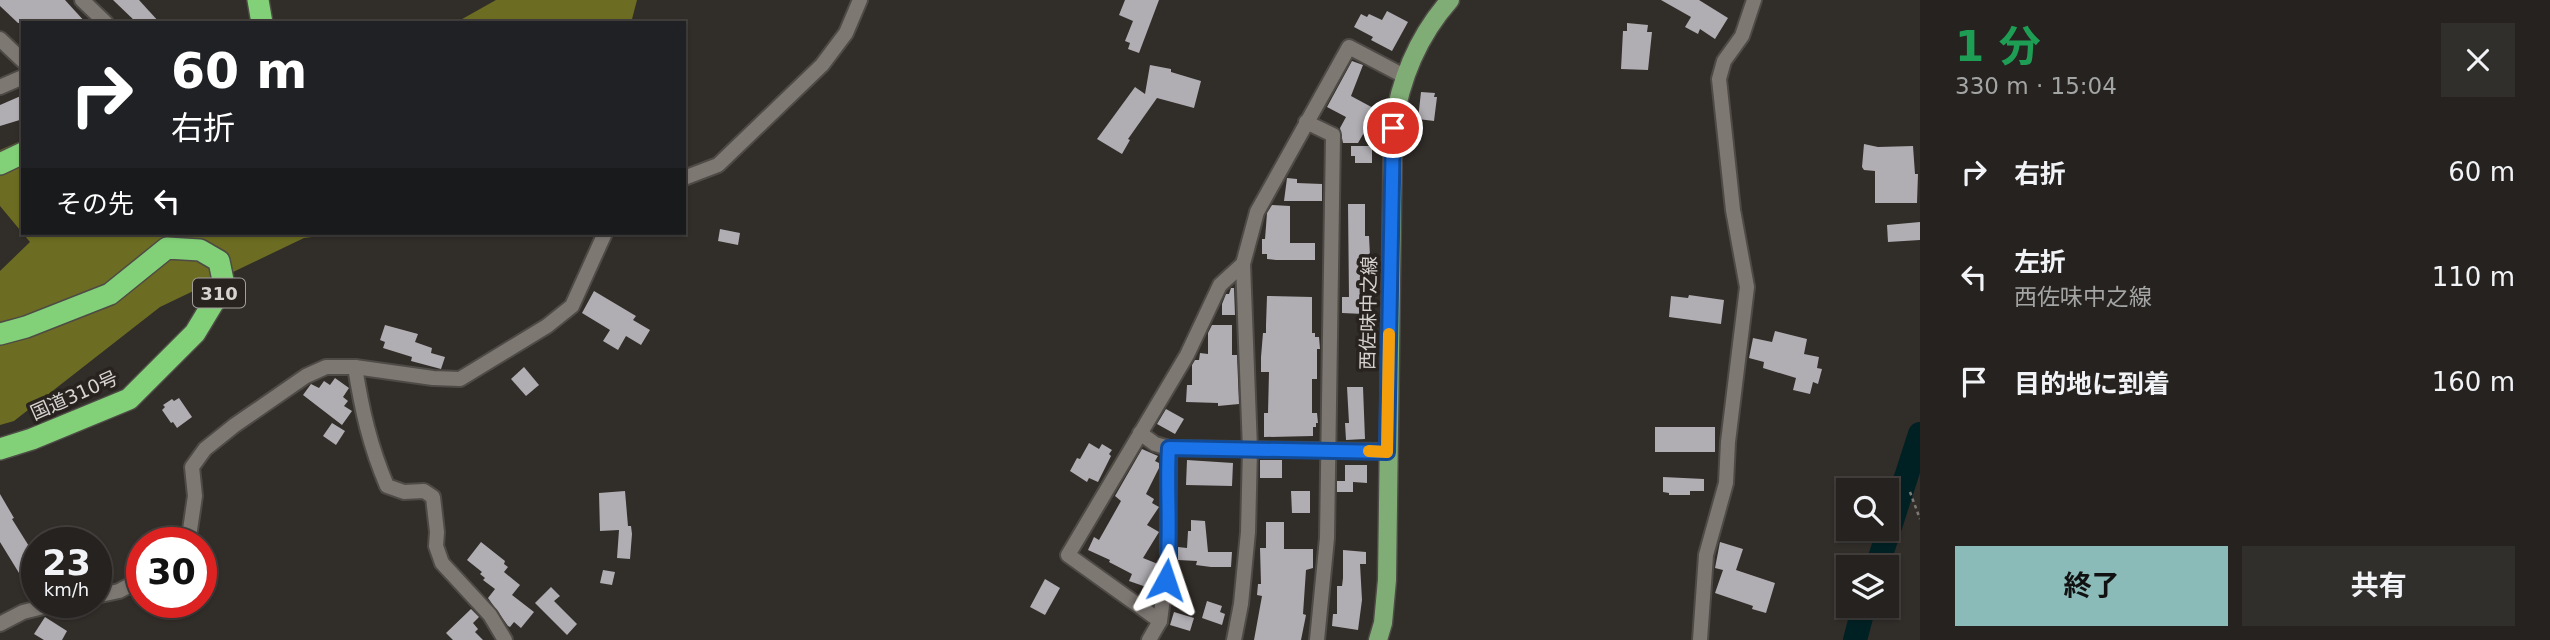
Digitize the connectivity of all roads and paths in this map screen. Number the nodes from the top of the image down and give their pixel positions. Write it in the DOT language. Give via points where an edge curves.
graph roads {
  1 [pos="82,0"];
  2 [pos="258,0"];
  3 [pos="860,0"];
  4 [pos="1450,0"];
  5 [pos="1754,0"];
  6 [pos="104,21"];
  7 [pos="262,21"];
  8 [pos="0,40"];
  9 [pos="21,59"];
  10 [pos="1404,76"];
  11 [pos="21,78"];
  12 [pos="0,87"];
  13 [pos="1306,122"];
  14 [pos="21,154"];
  15 [pos="0,164"];
  16 [pos="686,177"];
  17 [pos="605,235"];
  18 [pos="1243,264"];
  19 [pos="0,334"];
  20 [pos="355,367"];
  21 [pos="1140,433"];
  22 [pos="1169,448"];
  23 [pos="0,449"];
  24 [pos="1250,449"];
  25 [pos="1327,450"];
  26 [pos="1387,452"];
  27 [pos="1910,492"];
  28 [pos="1920,519"];
  29 [pos="190,527"];
  30 [pos="21,613"];
  31 [pos="1160,621"];
  32 [pos="0,625"];
  33 [pos="505,640"];
  34 [pos="1149,640"];
  35 [pos="1234,640"];
  36 [pos="1317,640"];
  37 [pos="1378,640"];
  38 [pos="1700,640"];
  1 -- 6 [label="street"];
  2 -- 7 [label="highway"];
  3 -- 16 [label="street" via="846,33 822,65 718,165"];
  4 -- 10 [label="main road, 西佐味中之線"];
  5 -- 38 [label="street" via="1742,36 1724,61 1719,79 1733,210 1747,286 1726,483 1706,555"];
  8 -- 9 [label="street"];
  10 -- 13 [label="street" via="1349,47"];
  10 -- 26 [label="main road, 西佐味中之線" via="1393,128"];
  11 -- 12 [label="street"];
  13 -- 18 [label="street" via="1257,212"];
  13 -- 25 [label="street" via="1333,135"];
  14 -- 15 [label="highway"];
  17 -- 20 [label="street" via="572,306 460,379"];
  18 -- 21 [label="street" via="1220,285 1187,355"];
  18 -- 24 [label="street"];
  19 -- 23 [label="highway, 国道310号 / 310" via="110,294 167,248 200,250 219,261 224,285 195,333 129,399"];
  20 -- 29 [label="street" via="326,367 306,376 205,449 192,467 195,496"];
  20 -- 33 [label="street" via="372,452 387,486 404,492 424,491 433,497 436,546 442,563 490,615"];
  21 -- 22 [label="street"];
  21 -- 31 [label="street" via="1068,555"];
  22 -- 24 [label="street"];
  22 -- 31 [label="street" via="1168,560"];
  24 -- 25 [label="street"];
  24 -- 35 [label="street" via="1248,532"];
  25 -- 26 [label="street"];
  25 -- 36 [label="street" via="1327,538"];
  26 -- 37 [label="main road, 西佐味中之線" via="1387,580"];
  27 -- 28 [label="path"];
  30 -- 32 [label="street"];
  31 -- 34 [label="street"];
}
